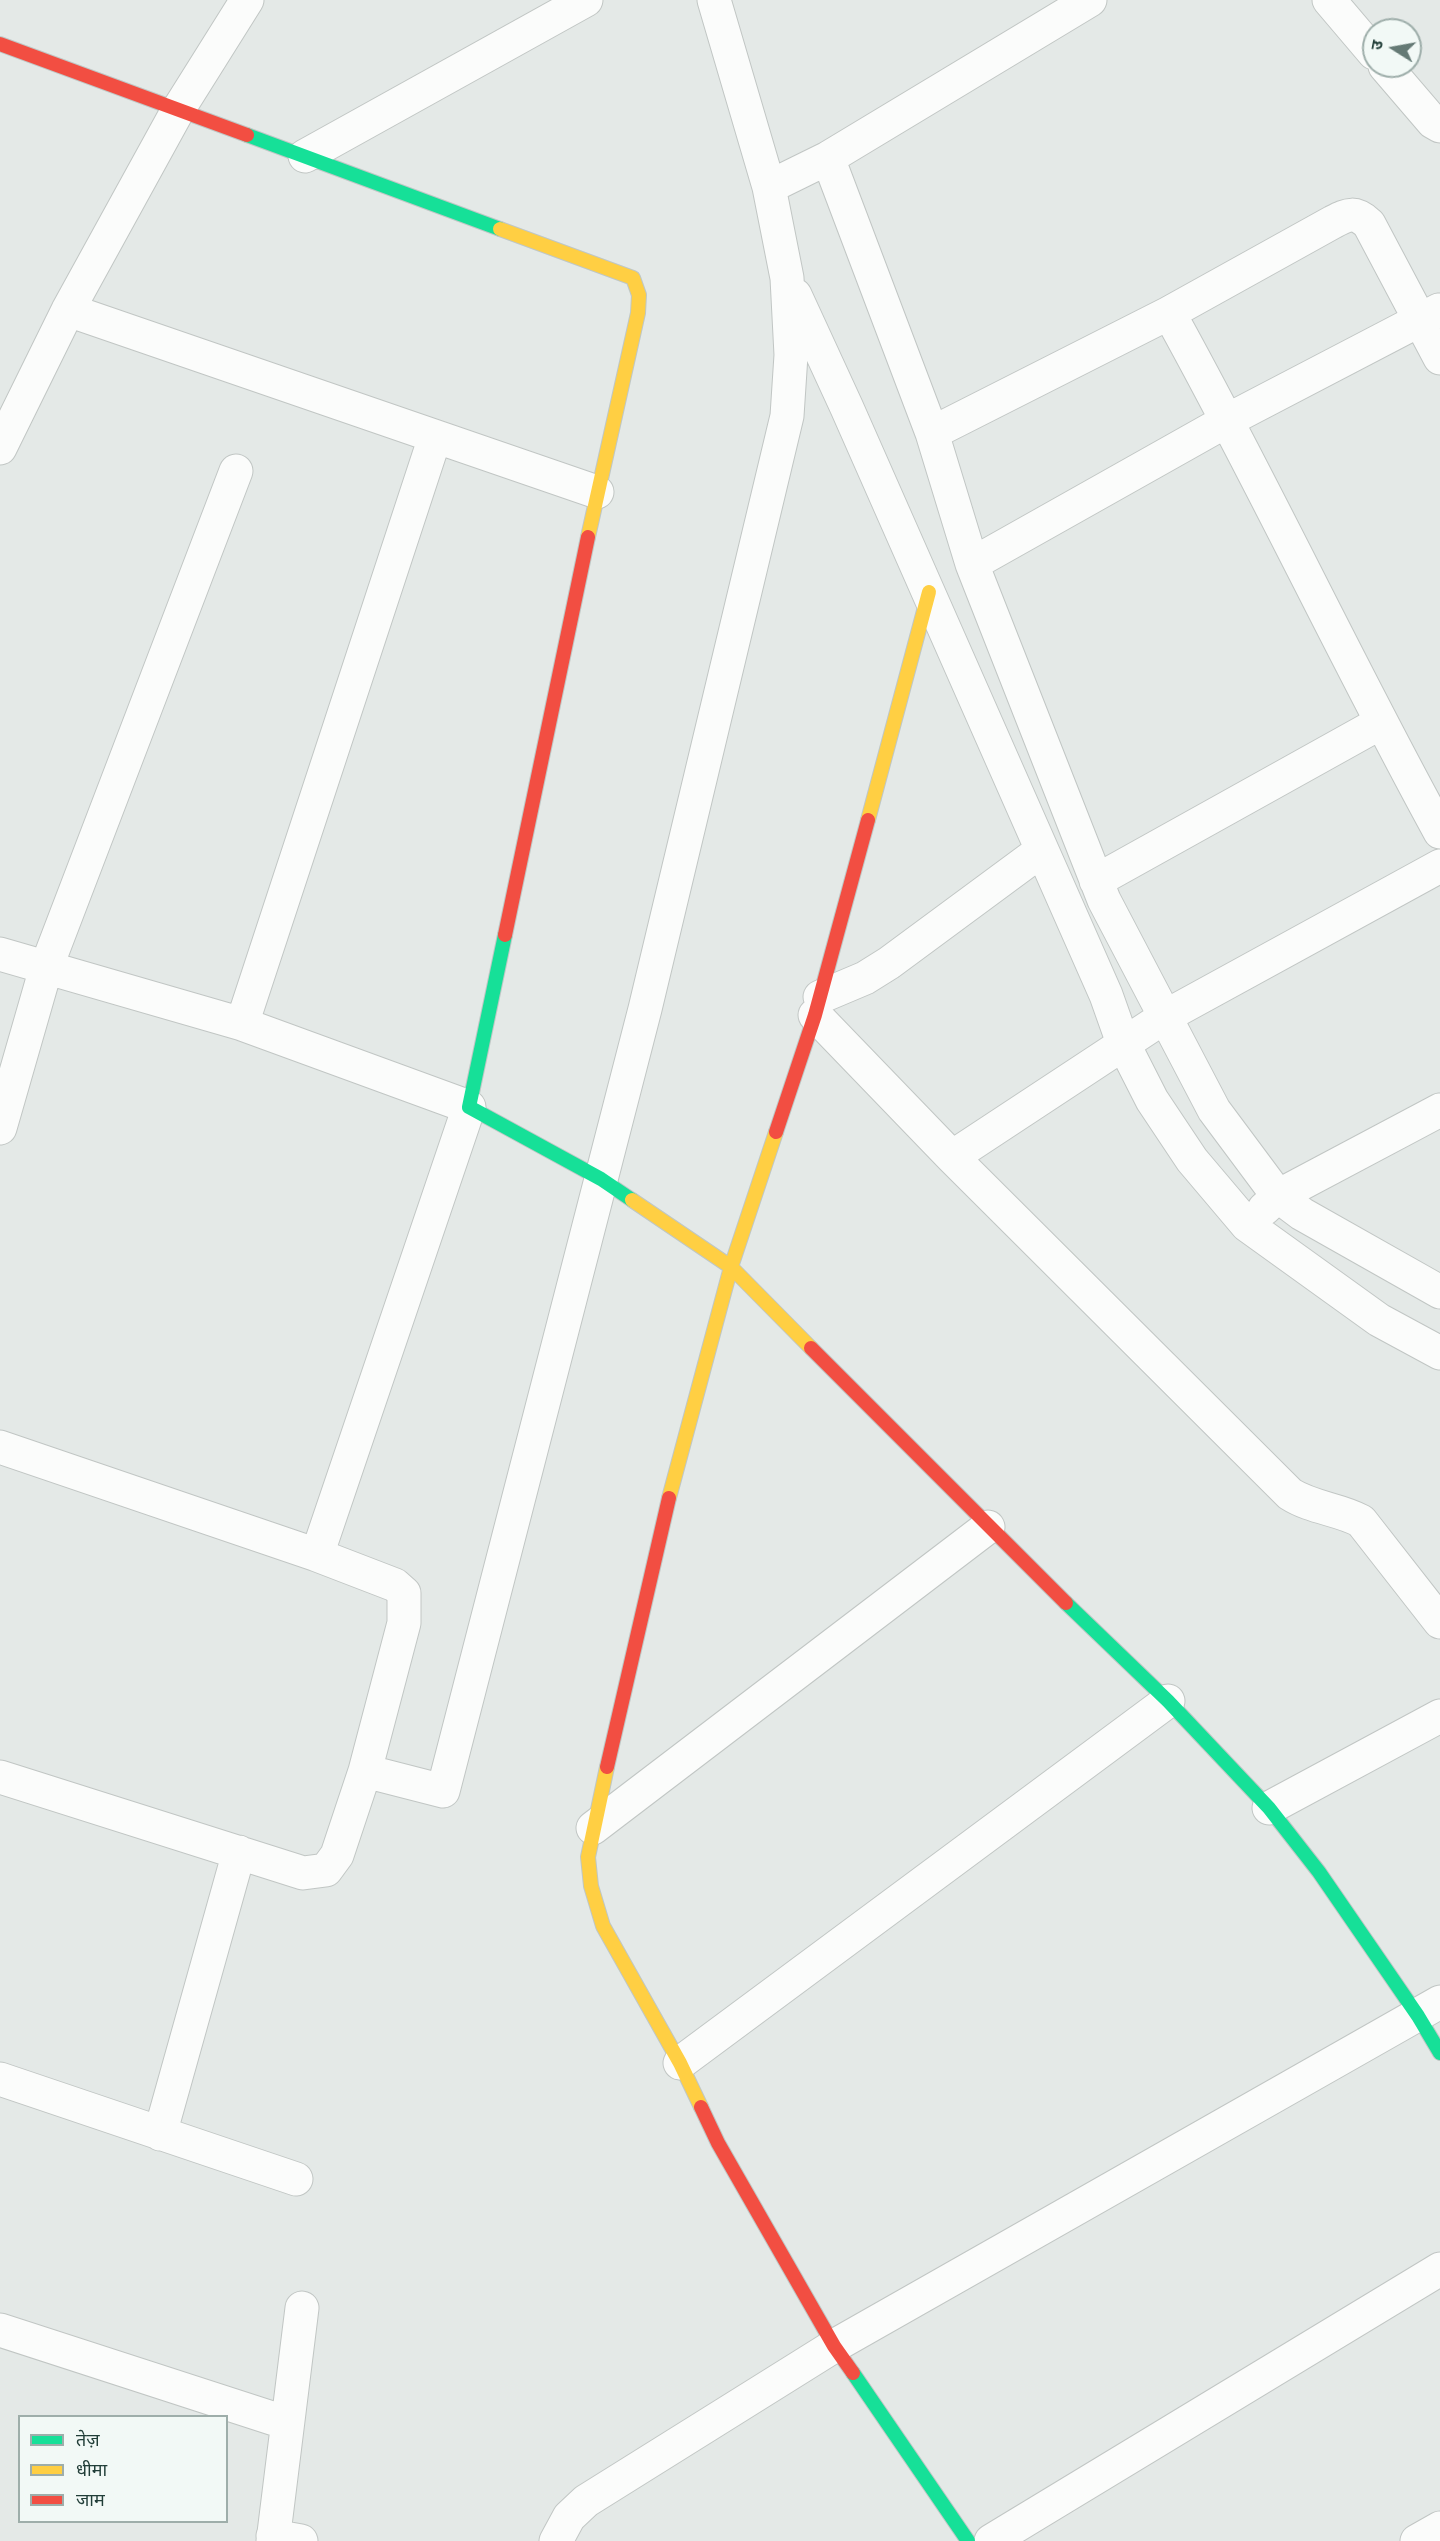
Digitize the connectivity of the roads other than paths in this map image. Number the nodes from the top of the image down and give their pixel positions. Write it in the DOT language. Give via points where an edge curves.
graph roads {
  1 [pos="247,0"];
  2 [pos="586,0"];
  3 [pos="714,0"];
  4 [pos="1329,0"];
  5 [pos="1073,4"];
  6 [pos="1362,39"];
  7 [pos="0,44"];
  8 [pos="1395,78"];
  9 [pos="178,110"];
  10 [pos="1440,126"];
  11 [pos="304,156"];
  12 [pos="828,158"];
  13 [pos="769,188"];
  14 [pos="787,278"];
  15 [pos="68,310"];
  16 [pos="1169,313"];
  17 [pos="1431,314"];
  18 [pos="1440,358"];
  19 [pos="1228,420"];
  20 [pos="932,433"];
  21 [pos="435,437"];
  22 [pos="0,448"];
  23 [pos="236,471"];
  24 [pos="597,492"];
  25 [pos="972,564"];
  26 [pos="929,592"];
  27 [pos="1380,723"];
  28 [pos="1440,832"];
  29 [pos="1042,850"];
  30 [pos="1440,866"];
  31 [pos="1096,881"];
  32 [pos="0,954"];
  33 [pos="46,968"];
  34 [pos="817,1006"];
  35 [pos="1166,1016"];
  36 [pos="242,1024"];
  37 [pos="1123,1042"];
  38 [pos="469,1107"];
  39 [pos="1440,1110"];
  40 [pos="0,1128"];
  41 [pos="952,1157"];
  42 [pos="601,1179"];
  43 [pos="1278,1196"];
  44 [pos="1247,1225"];
  45 [pos="731,1268"];
  46 [pos="1440,1292"];
  47 [pos="1440,1353"];
  48 [pos="0,1447"];
  49 [pos="988,1527"];
  50 [pos="317,1555"];
  51 [pos="1440,1622"];
  52 [pos="1168,1701"];
  53 [pos="1440,1716"];
  54 [pos="365,1771"];
  55 [pos="0,1777"];
  56 [pos="1269,1808"];
  57 [pos="593,1828"];
  58 [pos="239,1852"];
  59 [pos="1429,2009"];
  60 [pos="1440,2053"];
  61 [pos="680,2063"];
  62 [pos="0,2079"];
  63 [pos="160,2134"];
  64 [pos="296,2179"];
  65 [pos="1440,2269"];
  66 [pos="302,2308"];
  67 [pos="0,2331"];
  68 [pos="834,2346"];
  69 [pos="287,2423"];
  70 [pos="1440,2528"];
  71 [pos="282,2539"];
  72 [pos="556,2541"];
  73 [pos="968,2541"];
  74 [pos="991,2541"];
  75 [pos="1417,2541"];
  1 -- 9 [label="street"];
  2 -- 11 [label="street"];
  3 -- 13 [label="street"];
  4 -- 6 [label="street"];
  5 -- 12 [label="street"];
  7 -- 9 [label="street"];
  8 -- 10 [label="street"];
  9 -- 11 [label="street"];
  9 -- 15 [label="street"];
  11 -- 24 [label="street" via="633,278 640,296 638,313"];
  12 -- 13 [label="street"];
  12 -- 20 [label="street"];
  13 -- 14 [label="street"];
  14 -- 26 [label="street"];
  14 -- 42 [label="street" via="791,355 787,416"];
  15 -- 21 [label="street"];
  15 -- 22 [label="street"];
  16 -- 17 [label="street" via="1333,222 1359,215"];
  16 -- 19 [label="street"];
  16 -- 20 [label="street"];
  17 -- 18 [label="street"];
  17 -- 19 [label="street"];
  19 -- 25 [label="street"];
  19 -- 27 [label="street"];
  20 -- 25 [label="street"];
  21 -- 24 [label="street"];
  21 -- 36 [label="street"];
  23 -- 33 [label="street"];
  24 -- 38 [label="street"];
  25 -- 31 [label="street"];
  26 -- 29 [label="street"];
  26 -- 34 [label="street"];
  27 -- 28 [label="street"];
  27 -- 31 [label="street"];
  29 -- 34 [label="street" via="889,963"];
  29 -- 37 [label="street"];
  30 -- 35 [label="street"];
  31 -- 35 [label="street"];
  32 -- 33 [label="street"];
  33 -- 36 [label="street"];
  33 -- 40 [label="street"];
  34 -- 41 [label="street"];
  34 -- 45 [label="street"];
  35 -- 37 [label="street"];
  35 -- 43 [label="street" via="1214,1110"];
  36 -- 38 [label="street"];
  37 -- 41 [label="street"];
  37 -- 44 [label="street" via="1152,1100 1192,1160"];
  38 -- 42 [label="street"];
  38 -- 50 [label="street"];
  39 -- 43 [label="street"];
  41 -- 51 [label="street" via="1290,1494 1361,1521"];
  42 -- 45 [label="street"];
  42 -- 54 [label="street" via="442,1791"];
  43 -- 44 [label="street"];
  43 -- 46 [label="street" via="1302,1214"];
  44 -- 47 [label="street" via="1379,1320"];
  45 -- 49 [label="street"];
  45 -- 57 [label="street" via="680,1451"];
  48 -- 50 [label="street"];
  49 -- 52 [label="street"];
  49 -- 57 [label="street"];
  50 -- 54 [label="street" via="396,1585 404,1593 404,1623"];
  52 -- 56 [label="street"];
  52 -- 61 [label="street"];
  53 -- 56 [label="street"];
  54 -- 58 [label="street" via="337,1855 326,1870 303,1873"];
  55 -- 58 [label="street"];
  56 -- 59 [label="street"];
  57 -- 61 [label="street" via="588,1857 603,1926"];
  58 -- 63 [label="street"];
  59 -- 60 [label="street"];
  59 -- 68 [label="street"];
  61 -- 68 [label="street" via="718,2143"];
  62 -- 63 [label="street"];
  63 -- 64 [label="street"];
  65 -- 74 [label="street"];
  66 -- 69 [label="street"];
  67 -- 69 [label="street"];
  68 -- 72 [label="street" via="586,2501 569,2517"];
  68 -- 73 [label="street"];
  69 -- 71 [label="street"];
  70 -- 75 [label="street"];
}
